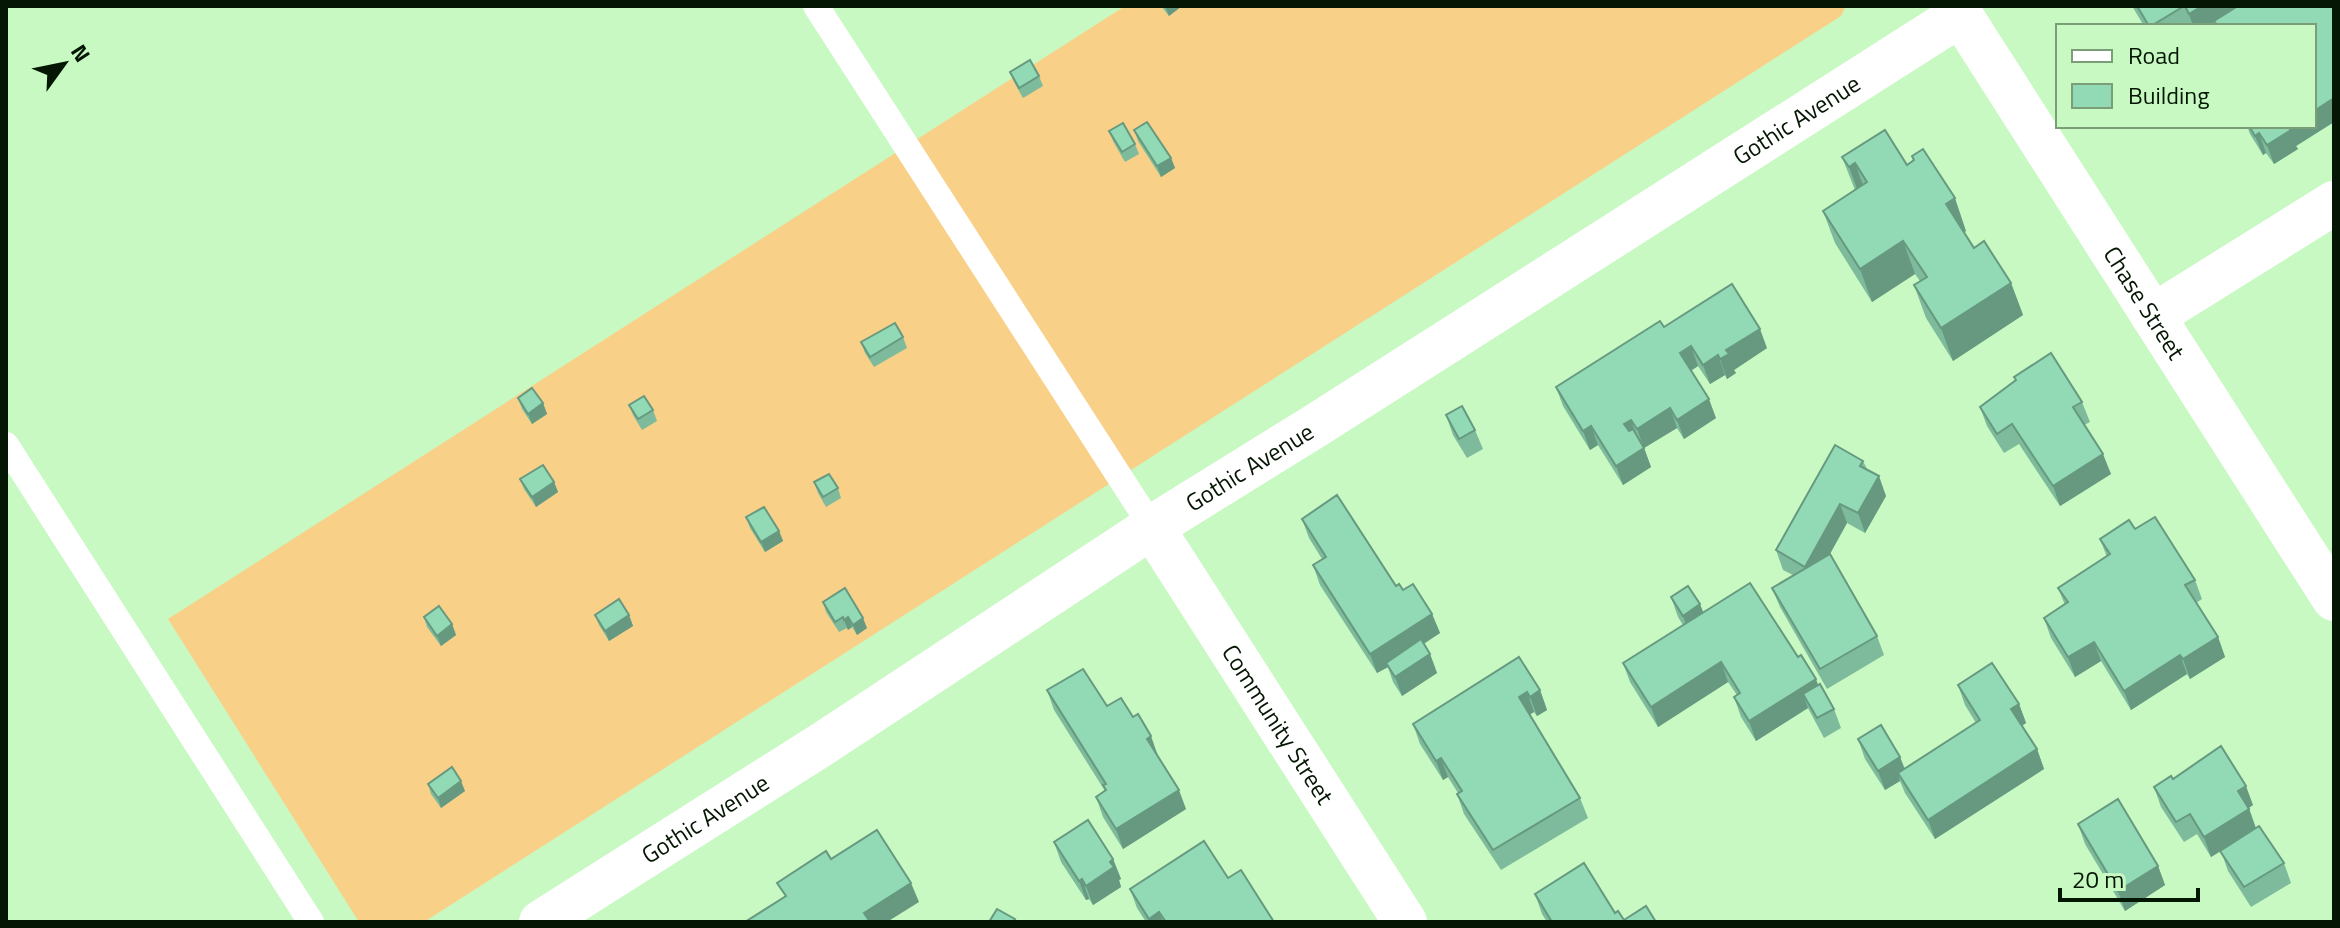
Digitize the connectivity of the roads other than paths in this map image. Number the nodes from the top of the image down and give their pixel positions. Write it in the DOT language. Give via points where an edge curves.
graph roads {
  1 [pos="816,6"];
  2 [pos="1958,10"];
  3 [pos="2334,203"];
  4 [pos="2153,316"];
  5 [pos="6,445"];
  6 [pos="1152,527"];
  7 [pos="2334,599"];
  8 [pos="311,922"];
  9 [pos="541,922"];
  10 [pos="1405,922"];
  1 -- 6 [label="lane"];
  2 -- 4 [label="street, Chase Street"];
  2 -- 6 [label="street, Gothic Avenue"];
  3 -- 4 [label="street"];
  4 -- 7 [label="street, Chase Street"];
  5 -- 8 [label="lane"];
  6 -- 9 [label="street, Gothic Avenue"];
  6 -- 10 [label="street, Community Street"];
}
